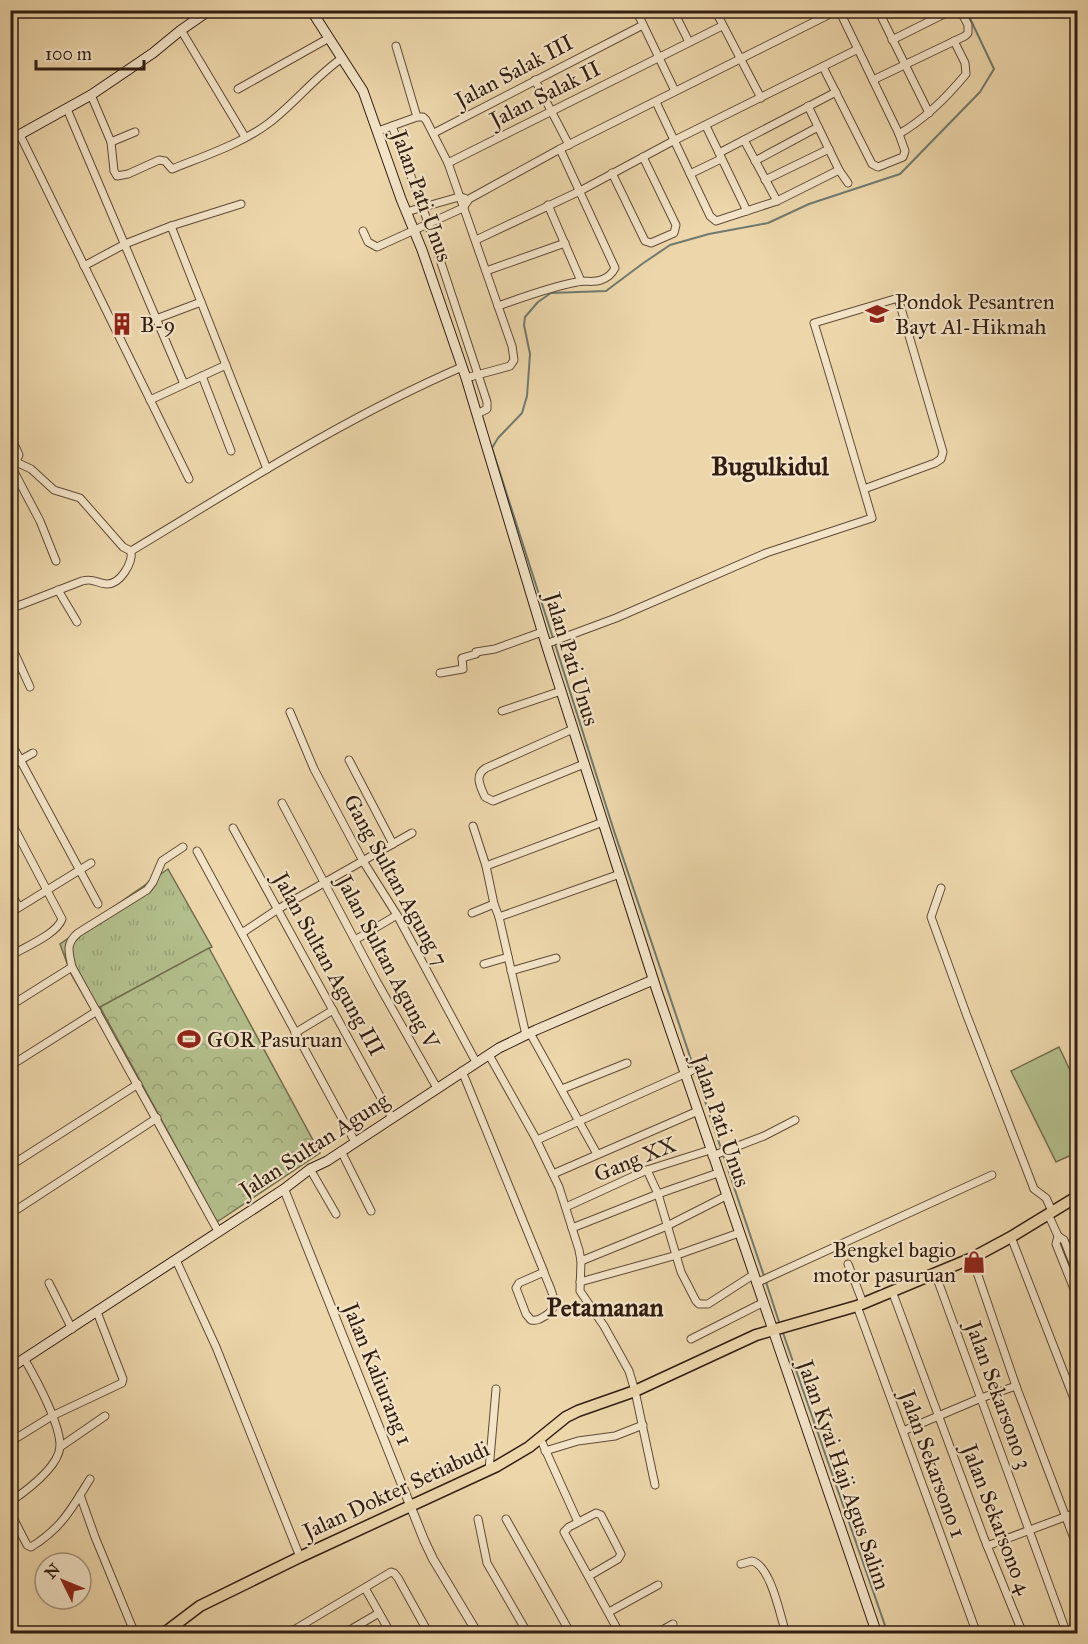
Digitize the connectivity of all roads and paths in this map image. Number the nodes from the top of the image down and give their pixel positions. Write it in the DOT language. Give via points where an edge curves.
graph roads {
  1 [pos="210,10"];
  2 [pos="311,10"];
  3 [pos="636,10"];
  4 [pos="673,10"];
  5 [pos="715,10"];
  6 [pos="838,10"];
  7 [pos="887,10"];
  8 [pos="952,10"];
  9 [pos="960,10"];
  10 [pos="879,12"];
  11 [pos="643,25"];
  12 [pos="722,26"];
  13 [pos="181,30"];
  14 [pos="329,38"];
  15 [pos="892,40"];
  16 [pos="954,41"];
  17 [pos="689,42"];
  18 [pos="396,46"];
  19 [pos="858,49"];
  20 [pos="659,57"];
  21 [pos="342,58"];
  22 [pos="740,60"];
  23 [pos="904,64"];
  24 [pos="823,67"];
  25 [pos="535,80"];
  26 [pos="873,80"];
  27 [pos="238,89"];
  28 [pos="675,91"];
  29 [pos="836,92"];
  30 [pos="91,94"];
  31 [pos="761,98"];
  32 [pos="656,102"];
  33 [pos="808,106"];
  34 [pos="67,109"];
  35 [pos="552,111"];
  36 [pos="929,113"];
  37 [pos="417,117"];
  38 [pos="706,126"];
  39 [pos="818,127"];
  40 [pos="385,129"];
  41 [pos="135,132"];
  42 [pos="434,133"];
  43 [pos="899,134"];
  44 [pos="20,135"];
  45 [pos="245,137"];
  46 [pos="10,140"];
  47 [pos="744,140"];
  48 [pos="673,141"];
  49 [pos="111,142"];
  50 [pos="569,145"];
  51 [pos="560,149"];
  52 [pos="829,149"];
  53 [pos="720,156"];
  54 [pos="643,157"];
  55 [pos="755,161"];
  56 [pos="448,163"];
  57 [pos="839,170"];
  58 [pos="612,173"];
  59 [pos="690,174"];
  60 [pos="765,180"];
  61 [pos="848,183"];
  62 [pos="580,190"];
  63 [pos="459,197"];
  64 [pos="469,199"];
  65 [pos="777,201"];
  66 [pos="241,204"];
  67 [pos="548,205"];
  68 [pos="463,208"];
  69 [pos="415,210"];
  70 [pos="747,211"];
  71 [pos="171,225"];
  72 [pos="420,227"];
  73 [pos="363,231"];
  74 [pos="476,240"];
  75 [pos="565,243"];
  76 [pos="125,244"];
  77 [pos="84,266"];
  78 [pos="486,271"];
  79 [pos="581,281"];
  80 [pos="201,302"];
  81 [pos="498,306"];
  82 [pos="156,319"];
  83 [pos="226,365"];
  84 [pos="462,367"];
  85 [pos="202,376"];
  86 [pos="472,377"];
  87 [pos="184,384"];
  88 [pos="150,400"];
  89 [pos="10,435"];
  90 [pos="231,451"];
  91 [pos="13,465"];
  92 [pos="267,469"];
  93 [pos="189,479"];
  94 [pos="864,489"];
  95 [pos="131,551"];
  96 [pos="56,561"];
  97 [pos="58,590"];
  98 [pos="10,609"];
  99 [pos="77,622"];
  100 [pos="542,632"];
  101 [pos="10,643"];
  102 [pos="551,643"];
  103 [pos="440,673"];
  104 [pos="30,687"];
  105 [pos="561,691"];
  106 [pos="502,711"];
  107 [pos="290,712"];
  108 [pos="573,729"];
  109 [pos="10,741"];
  110 [pos="33,753"];
  111 [pos="21,760"];
  112 [pos="349,760"];
  113 [pos="584,764"];
  114 [pos="10,766"];
  115 [pos="282,803"];
  116 [pos="10,820"];
  117 [pos="603,822"];
  118 [pos="473,826"];
  119 [pos="233,828"];
  120 [pos="412,833"];
  121 [pos="393,844"];
  122 [pos="183,847"];
  123 [pos="197,851"];
  124 [pos="363,861"];
  125 [pos="92,863"];
  126 [pos="486,866"];
  127 [pos="80,870"];
  128 [pos="620,874"];
  129 [pos="325,884"];
  130 [pos="941,888"];
  131 [pos="10,892"];
  132 [pos="47,892"];
  133 [pos="98,904"];
  134 [pos="494,904"];
  135 [pos="19,907"];
  136 [pos="278,909"];
  137 [pos="10,913"];
  138 [pos="472,913"];
  139 [pos="397,915"];
  140 [pos="499,917"];
  141 [pos="242,933"];
  142 [pos="355,939"];
  143 [pos="10,956"];
  144 [pos="508,957"];
  145 [pos="556,958"];
  146 [pos="484,964"];
  147 [pos="69,969"];
  148 [pos="511,971"];
  149 [pos="653,980"];
  150 [pos="10,1006"];
  151 [pos="333,1010"];
  152 [pos="94,1013"];
  153 [pos="295,1033"];
  154 [pos="528,1034"];
  155 [pos="494,1052"];
  156 [pos="476,1062"];
  157 [pos="627,1063"];
  158 [pos="10,1066"];
  159 [pos="462,1071"];
  160 [pos="687,1072"];
  161 [pos="134,1086"];
  162 [pos="437,1088"];
  163 [pos="562,1089"];
  164 [pos="698,1111"];
  165 [pos="392,1118"];
  166 [pos="153,1120"];
  167 [pos="795,1120"];
  168 [pos="579,1122"];
  169 [pos="542,1139"];
  170 [pos="355,1142"];
  171 [pos="340,1151"];
  172 [pos="717,1153"];
  173 [pos="597,1154"];
  174 [pos="10,1166"];
  175 [pos="310,1169"];
  176 [pos="647,1170"];
  177 [pos="557,1172"];
  178 [pos="718,1173"];
  179 [pos="993,1175"];
  180 [pos="284,1189"];
  181 [pos="658,1194"];
  182 [pos="726,1196"];
  183 [pos="1077,1196"];
  184 [pos="570,1205"];
  185 [pos="371,1211"];
  186 [pos="1050,1212"];
  187 [pos="10,1214"];
  188 [pos="336,1214"];
  189 [pos="578,1226"];
  190 [pos="667,1226"];
  191 [pos="218,1231"];
  192 [pos="739,1233"];
  193 [pos="1058,1236"];
  194 [pos="1011,1237"];
  195 [pos="677,1255"];
  196 [pos="1075,1257"];
  197 [pos="972,1258"];
  198 [pos="176,1260"];
  199 [pos="580,1261"];
  200 [pos="848,1264"];
  201 [pos="544,1272"];
  202 [pos="935,1273"];
  203 [pos="1077,1275"];
  204 [pos="758,1280"];
  205 [pos="580,1282"];
  206 [pos="49,1283"];
  207 [pos="892,1291"];
  208 [pos="1077,1299"];
  209 [pos="764,1302"];
  210 [pos="860,1305"];
  211 [pos="97,1312"];
  212 [pos="779,1328"];
  213 [pos="72,1329"];
  214 [pos="691,1339"];
  215 [pos="10,1351"];
  216 [pos="18,1364"];
  217 [pos="1016,1386"];
  218 [pos="496,1389"];
  219 [pos="635,1392"];
  220 [pos="981,1398"];
  221 [pos="1077,1409"];
  222 [pos="52,1416"];
  223 [pos="105,1416"];
  224 [pos="939,1417"];
  225 [pos="643,1425"];
  226 [pos="903,1431"];
  227 [pos="540,1438"];
  228 [pos="10,1442"];
  229 [pos="60,1448"];
  230 [pos="545,1451"];
  231 [pos="489,1470"];
  232 [pos="90,1479"];
  233 [pos="655,1485"];
  234 [pos="80,1495"];
  235 [pos="10,1502"];
  236 [pos="412,1505"];
  237 [pos="10,1512"];
  238 [pos="1077,1512"];
  239 [pos="1065,1516"];
  240 [pos="478,1519"];
  241 [pos="506,1519"];
  242 [pos="578,1522"];
  243 [pos="1029,1530"];
  244 [pos="987,1546"];
  245 [pos="1077,1549"];
  246 [pos="300,1557"];
  247 [pos="741,1564"];
  248 [pos="589,1576"];
  249 [pos="658,1585"];
  250 [pos="365,1588"];
  251 [pos="609,1612"];
  252 [pos="379,1613"];
  253 [pos="673,1624"];
  254 [pos="135,1634"];
  255 [pos="163,1634"];
  256 [pos="287,1634"];
  257 [pos="343,1634"];
  258 [pos="391,1634"];
  259 [pos="429,1634"];
  260 [pos="478,1634"];
  261 [pos="528,1634"];
  262 [pos="571,1634"];
  263 [pos="620,1634"];
  264 [pos="655,1634"];
  265 [pos="786,1634"];
  266 [pos="877,1634"];
  267 [pos="977,1634"];
  268 [pos="1023,1634"];
  269 [pos="1066,1634"];
  1 -- 13 [label="main road"];
  2 -- 14 [label="main road, Jalan Pati Unus"];
  3 -- 11 [label="street"];
  4 -- 17 [label="street"];
  5 -- 12 [label="street"];
  6 -- 19 [label="street"];
  6 -- 22 [label="street"];
  7 -- 10 [label="street"];
  8 -- 15 [label="street"];
  9 -- 16 [label="street" via="968,33"];
  10 -- 15 [label="street"];
  11 -- 20 [label="street"];
  11 -- 25 [label="street, Jalan Salak III"];
  12 -- 17 [label="street, Jalan Salak II"];
  12 -- 22 [label="street"];
  13 -- 30 [label="main road"];
  13 -- 45 [label="street"];
  14 -- 21 [label="main road, Jalan Pati Unus"];
  14 -- 27 [label="street"];
  15 -- 23 [label="street"];
  16 -- 23 [label="street"];
  16 -- 36 [label="street" via="966,74"];
  17 -- 20 [label="street, Jalan Salak II"];
  18 -- 37 [label="street"];
  19 -- 24 [label="street"];
  19 -- 26 [label="street"];
  20 -- 28 [label="street"];
  20 -- 35 [label="street, Jalan Salak II"];
  21 -- 40 [label="main road, Jalan Pati Unus"];
  21 -- 45 [label="street" via="282,113"];
  22 -- 28 [label="street"];
  22 -- 31 [label="street"];
  23 -- 26 [label="street"];
  23 -- 36 [label="street"];
  24 -- 29 [label="street"];
  24 -- 31 [label="street"];
  25 -- 35 [label="street"];
  25 -- 42 [label="street, Jalan Salak III"];
  26 -- 43 [label="street"];
  28 -- 32 [label="street"];
  29 -- 33 [label="street"];
  29 -- 43 [label="street" via="874,166 903,157"];
  30 -- 34 [label="main road"];
  30 -- 49 [label="street"];
  31 -- 38 [label="street"];
  32 -- 48 [label="street"];
  32 -- 50 [label="street"];
  33 -- 39 [label="street"];
  33 -- 47 [label="street"];
  34 -- 44 [label="main road"];
  34 -- 76 [label="street"];
  35 -- 50 [label="street"];
  35 -- 56 [label="street, Jalan Salak II"];
  36 -- 43 [label="street"];
  37 -- 40 [label="street"];
  37 -- 42 [label="street" via="426,120"];
  38 -- 48 [label="street"];
  38 -- 53 [label="street"];
  39 -- 52 [label="street"];
  39 -- 55 [label="street"];
  40 -- 69 [label="main road, Jalan Pati Unus"];
  40 -- 69 [label="street"];
  41 -- 49 [label="street"];
  42 -- 56 [label="street"];
  44 -- 46 [label="main road"];
  44 -- 77 [label="street"];
  45 -- 49 [label="street" via="172,169 159,160 118,177"];
  47 -- 53 [label="street"];
  47 -- 55 [label="street"];
  48 -- 54 [label="street"];
  48 -- 59 [label="street"];
  50 -- 51 [label="street"];
  51 -- 62 [label="street"];
  51 -- 64 [label="street"];
  52 -- 57 [label="street"];
  52 -- 60 [label="street"];
  53 -- 59 [label="street"];
  53 -- 70 [label="street"];
  54 -- 58 [label="street"];
  54 -- 58 [label="street" via="676,225 675,233 647,243"];
  55 -- 60 [label="street"];
  56 -- 63 [label="street"];
  57 -- 61 [label="street"];
  57 -- 65 [label="street"];
  58 -- 62 [label="street"];
  59 -- 70 [label="street" via="713,219 720,221"];
  60 -- 65 [label="street"];
  62 -- 67 [label="street"];
  62 -- 79 [label="street" via="615,268 600,281"];
  63 -- 64 [label="street"];
  63 -- 68 [label="street"];
  63 -- 69 [label="street"];
  64 -- 68 [label="street"];
  65 -- 70 [label="street"];
  66 -- 71 [label="street"];
  67 -- 74 [label="street"];
  67 -- 75 [label="street"];
  68 -- 72 [label="street"];
  68 -- 74 [label="street"];
  69 -- 72 [label="main road, Jalan Pati Unus"];
  69 -- 72 [label="street"];
  71 -- 76 [label="street"];
  71 -- 80 [label="street"];
  72 -- 73 [label="street" via="377,247 368,242"];
  72 -- 84 [label="main road, Jalan Pati Unus"];
  72 -- 86 [label="street"];
  74 -- 78 [label="street"];
  75 -- 78 [label="street"];
  75 -- 79 [label="street"];
  76 -- 77 [label="street"];
  76 -- 82 [label="street"];
  77 -- 88 [label="street"];
  78 -- 81 [label="street"];
  79 -- 81 [label="street"];
  80 -- 82 [label="street"];
  80 -- 83 [label="street"];
  81 -- 86 [label="street" via="514,360 510,366"];
  82 -- 87 [label="street"];
  83 -- 85 [label="street"];
  83 -- 92 [label="street"];
  84 -- 86 [label="main road, Jalan Pati Unus"];
  84 -- 92 [label="street" via="419,385"];
  85 -- 87 [label="street"];
  85 -- 90 [label="street"];
  86 -- 100 [label="main road, Jalan Pati Unus"];
  87 -- 88 [label="street"];
  88 -- 93 [label="street"];
  89 -- 91 [label="street" via="19,455"];
  91 -- 95 [label="street" via="31,469 54,490 80,498"];
  91 -- 96 [label="street"];
  92 -- 95 [label="street"];
  94 -- 94 [label="street" via="814,323 898,298 943,452 935,463"];
  94 -- 102 [label="street" via="872,518 766,553"];
  95 -- 97 [label="street" via="122,575 110,584 91,579"];
  97 -- 98 [label="street"];
  97 -- 99 [label="street"];
  100 -- 102 [label="main road, Jalan Pati Unus"];
  100 -- 103 [label="street" via="476,652 462,658 463,669"];
  101 -- 104 [label="street"];
  102 -- 105 [label="main road, Jalan Pati Unus"];
  105 -- 106 [label="street"];
  105 -- 108 [label="main road, Jalan Pati Unus"];
  107 -- 124 [label="street, Gang Sultan Agung 7" via="314,769"];
  108 -- 113 [label="main road, Jalan Pati Unus"];
  108 -- 113 [label="street" via="486,768 478,779 485,797 493,801"];
  109 -- 111 [label="street"];
  110 -- 111 [label="street"];
  111 -- 114 [label="street"];
  111 -- 127 [label="street"];
  112 -- 121 [label="street"];
  113 -- 117 [label="main road, Jalan Pati Unus"];
  115 -- 129 [label="street, Jalan Sultan Agung V"];
  116 -- 132 [label="street"];
  117 -- 126 [label="street"];
  117 -- 128 [label="main road, Jalan Pati Unus"];
  118 -- 126 [label="street"];
  119 -- 136 [label="street, Jalan Sultan Agung III"];
  120 -- 121 [label="street"];
  121 -- 124 [label="street"];
  122 -- 147 [label="street" via="162,861 147,890 71,939"];
  123 -- 141 [label="street"];
  124 -- 129 [label="street"];
  124 -- 139 [label="street, Gang Sultan Agung 7"];
  125 -- 127 [label="street"];
  126 -- 134 [label="street"];
  127 -- 132 [label="street"];
  127 -- 133 [label="street"];
  128 -- 140 [label="street"];
  128 -- 149 [label="main road, Jalan Pati Unus"];
  129 -- 136 [label="street"];
  129 -- 142 [label="street, Jalan Sultan Agung V"];
  130 -- 186 [label="street" via="931,917 1034,1189 1046,1198"];
  131 -- 135 [label="street"];
  132 -- 135 [label="street"];
  132 -- 143 [label="street" via="59,911 61,923"];
  134 -- 138 [label="street"];
  134 -- 140 [label="street"];
  135 -- 137 [label="street"];
  136 -- 141 [label="street"];
  136 -- 151 [label="street, Jalan Sultan Agung III"];
  139 -- 142 [label="street"];
  139 -- 156 [label="street, Gang Sultan Agung 7"];
  140 -- 144 [label="street"];
  141 -- 153 [label="street"];
  142 -- 162 [label="street, Jalan Sultan Agung V"];
  144 -- 146 [label="street"];
  144 -- 148 [label="street"];
  145 -- 148 [label="street"];
  147 -- 150 [label="street"];
  147 -- 152 [label="street"];
  148 -- 154 [label="street"];
  149 -- 154 [label="main road, Jalan Sultan Agung"];
  149 -- 160 [label="main road, Jalan Pati Unus"];
  151 -- 153 [label="street"];
  151 -- 165 [label="street, Jalan Sultan Agung III"];
  152 -- 158 [label="street"];
  152 -- 161 [label="street"];
  153 -- 170 [label="street"];
  154 -- 155 [label="main road, Jalan Sultan Agung"];
  154 -- 163 [label="street"];
  155 -- 156 [label="main road, Jalan Sultan Agung"];
  155 -- 169 [label="street"];
  156 -- 159 [label="main road, Jalan Sultan Agung"];
  157 -- 163 [label="street"];
  159 -- 162 [label="main road, Jalan Sultan Agung"];
  159 -- 201 [label="street"];
  160 -- 164 [label="main road, Jalan Pati Unus"];
  160 -- 168 [label="street"];
  161 -- 166 [label="street"];
  161 -- 174 [label="street"];
  162 -- 165 [label="main road, Jalan Sultan Agung"];
  163 -- 168 [label="street"];
  164 -- 172 [label="main road, Jalan Pati Unus"];
  164 -- 173 [label="street"];
  165 -- 170 [label="main road, Jalan Sultan Agung"];
  166 -- 187 [label="street"];
  166 -- 191 [label="street"];
  167 -- 172 [label="street, Gang XX"];
  168 -- 169 [label="street"];
  168 -- 173 [label="street"];
  169 -- 177 [label="street"];
  170 -- 171 [label="main road, Jalan Sultan Agung"];
  171 -- 175 [label="main road, Jalan Sultan Agung"];
  171 -- 185 [label="street"];
  172 -- 176 [label="street, Gang XX"];
  172 -- 178 [label="main road, Jalan Pati Unus"];
  173 -- 177 [label="street"];
  175 -- 180 [label="main road, Jalan Sultan Agung"];
  175 -- 188 [label="street"];
  176 -- 181 [label="street"];
  176 -- 184 [label="street, Gang XX"];
  177 -- 184 [label="street"];
  178 -- 181 [label="street"];
  178 -- 182 [label="main road, Jalan Pati Unus"];
  179 -- 204 [label="street"];
  180 -- 191 [label="main road, Jalan Sultan Agung"];
  180 -- 236 [label="street, Jalan Kaliurang 1"];
  181 -- 189 [label="street"];
  181 -- 190 [label="street"];
  182 -- 190 [label="street"];
  182 -- 192 [label="main road, Jalan Pati Unus"];
  183 -- 186 [label="highway, Jalan Dokter Setiabudi"];
  184 -- 189 [label="street"];
  186 -- 193 [label="street"];
  186 -- 194 [label="highway, Jalan Dokter Setiabudi"];
  189 -- 199 [label="street"];
  190 -- 195 [label="street"];
  190 -- 199 [label="street"];
  191 -- 198 [label="main road, Jalan Sultan Agung"];
  192 -- 195 [label="street"];
  192 -- 204 [label="main road, Jalan Pati Unus"];
  193 -- 196 [label="street"];
  193 -- 208 [label="street" via="1056,1244"];
  194 -- 197 [label="highway, Jalan Dokter Setiabudi"];
  194 -- 221 [label="street"];
  195 -- 204 [label="street" via="681,1272 699,1304 708,1304"];
  195 -- 205 [label="street"];
  196 -- 203 [label="street"];
  197 -- 202 [label="highway, Jalan Dokter Setiabudi"];
  197 -- 217 [label="street"];
  198 -- 211 [label="main road, Jalan Sultan Agung"];
  198 -- 246 [label="street" via="216,1347"];
  199 -- 205 [label="street"];
  200 -- 210 [label="street, Jalan Sekarsono 1"];
  201 -- 201 [label="street" via="516,1288 531,1320 538,1320 555,1307"];
  202 -- 207 [label="highway, Jalan Dokter Setiabudi"];
  202 -- 220 [label="street, Jalan Sekarsono 3"];
  204 -- 209 [label="main road, Jalan Pati Unus"];
  205 -- 219 [label="street" via="583,1296 620,1353"];
  206 -- 213 [label="street"];
  207 -- 210 [label="highway, Jalan Dokter Setiabudi"];
  207 -- 224 [label="street, Jalan Sekarsono 4"];
  209 -- 212 [label="main road, Jalan Pati Unus"];
  209 -- 214 [label="street"];
  210 -- 212 [label="highway, Jalan Dokter Setiabudi"];
  210 -- 226 [label="street, Jalan Sekarsono 1"];
  211 -- 213 [label="main road, Jalan Sultan Agung"];
  211 -- 222 [label="street" via="122,1383"];
  212 -- 219 [label="highway, Jalan Dokter Setiabudi"];
  212 -- 266 [label="main road, Jalan Kyai Haji Agus Salim"];
  213 -- 216 [label="main road, Jalan Sultan Agung"];
  215 -- 216 [label="street"];
  216 -- 222 [label="street" via="44,1394"];
  217 -- 220 [label="street"];
  217 -- 239 [label="street"];
  218 -- 231 [label="street"];
  219 -- 225 [label="street"];
  219 -- 227 [label="highway, Jalan Dokter Setiabudi" via="578,1411"];
  220 -- 224 [label="street"];
  220 -- 243 [label="street, Jalan Sekarsono 3"];
  222 -- 228 [label="street"];
  222 -- 229 [label="street"];
  223 -- 229 [label="street"];
  224 -- 226 [label="street"];
  224 -- 244 [label="street, Jalan Sekarsono 4"];
  225 -- 230 [label="street" via="615,1436"];
  225 -- 233 [label="street"];
  226 -- 267 [label="street, Jalan Sekarsono 1"];
  227 -- 230 [label="street"];
  227 -- 231 [label="highway, Jalan Dokter Setiabudi"];
  229 -- 235 [label="street" via="46,1471"];
  230 -- 242 [label="street"];
  231 -- 236 [label="highway, Jalan Dokter Setiabudi"];
  232 -- 234 [label="street"];
  234 -- 237 [label="street" via="60,1525 32,1547 27,1545"];
  234 -- 254 [label="street"];
  236 -- 246 [label="highway, Jalan Dokter Setiabudi"];
  236 -- 260 [label="street, Jalan Kaliurang 1" via="433,1559"];
  238 -- 239 [label="street"];
  239 -- 243 [label="street"];
  239 -- 245 [label="street"];
  240 -- 261 [label="street" via="487,1563"];
  241 -- 262 [label="street"];
  242 -- 248 [label="street" via="566,1529 565,1536"];
  242 -- 248 [label="street" via="599,1513 621,1554"];
  243 -- 244 [label="street"];
  243 -- 269 [label="street, Jalan Sekarsono 3"];
  244 -- 268 [label="street, Jalan Sekarsono 4"];
  246 -- 255 [label="highway, Jalan Dokter Setiabudi" via="200,1606"];
  247 -- 265 [label="street" via="753,1561 762,1566"];
  248 -- 251 [label="street"];
  249 -- 251 [label="street"];
  250 -- 252 [label="street"];
  250 -- 256 [label="street"];
  250 -- 259 [label="street" via="394,1573"];
  251 -- 263 [label="street"];
  252 -- 257 [label="street"];
  252 -- 258 [label="street"];
  253 -- 264 [label="street"];
}
